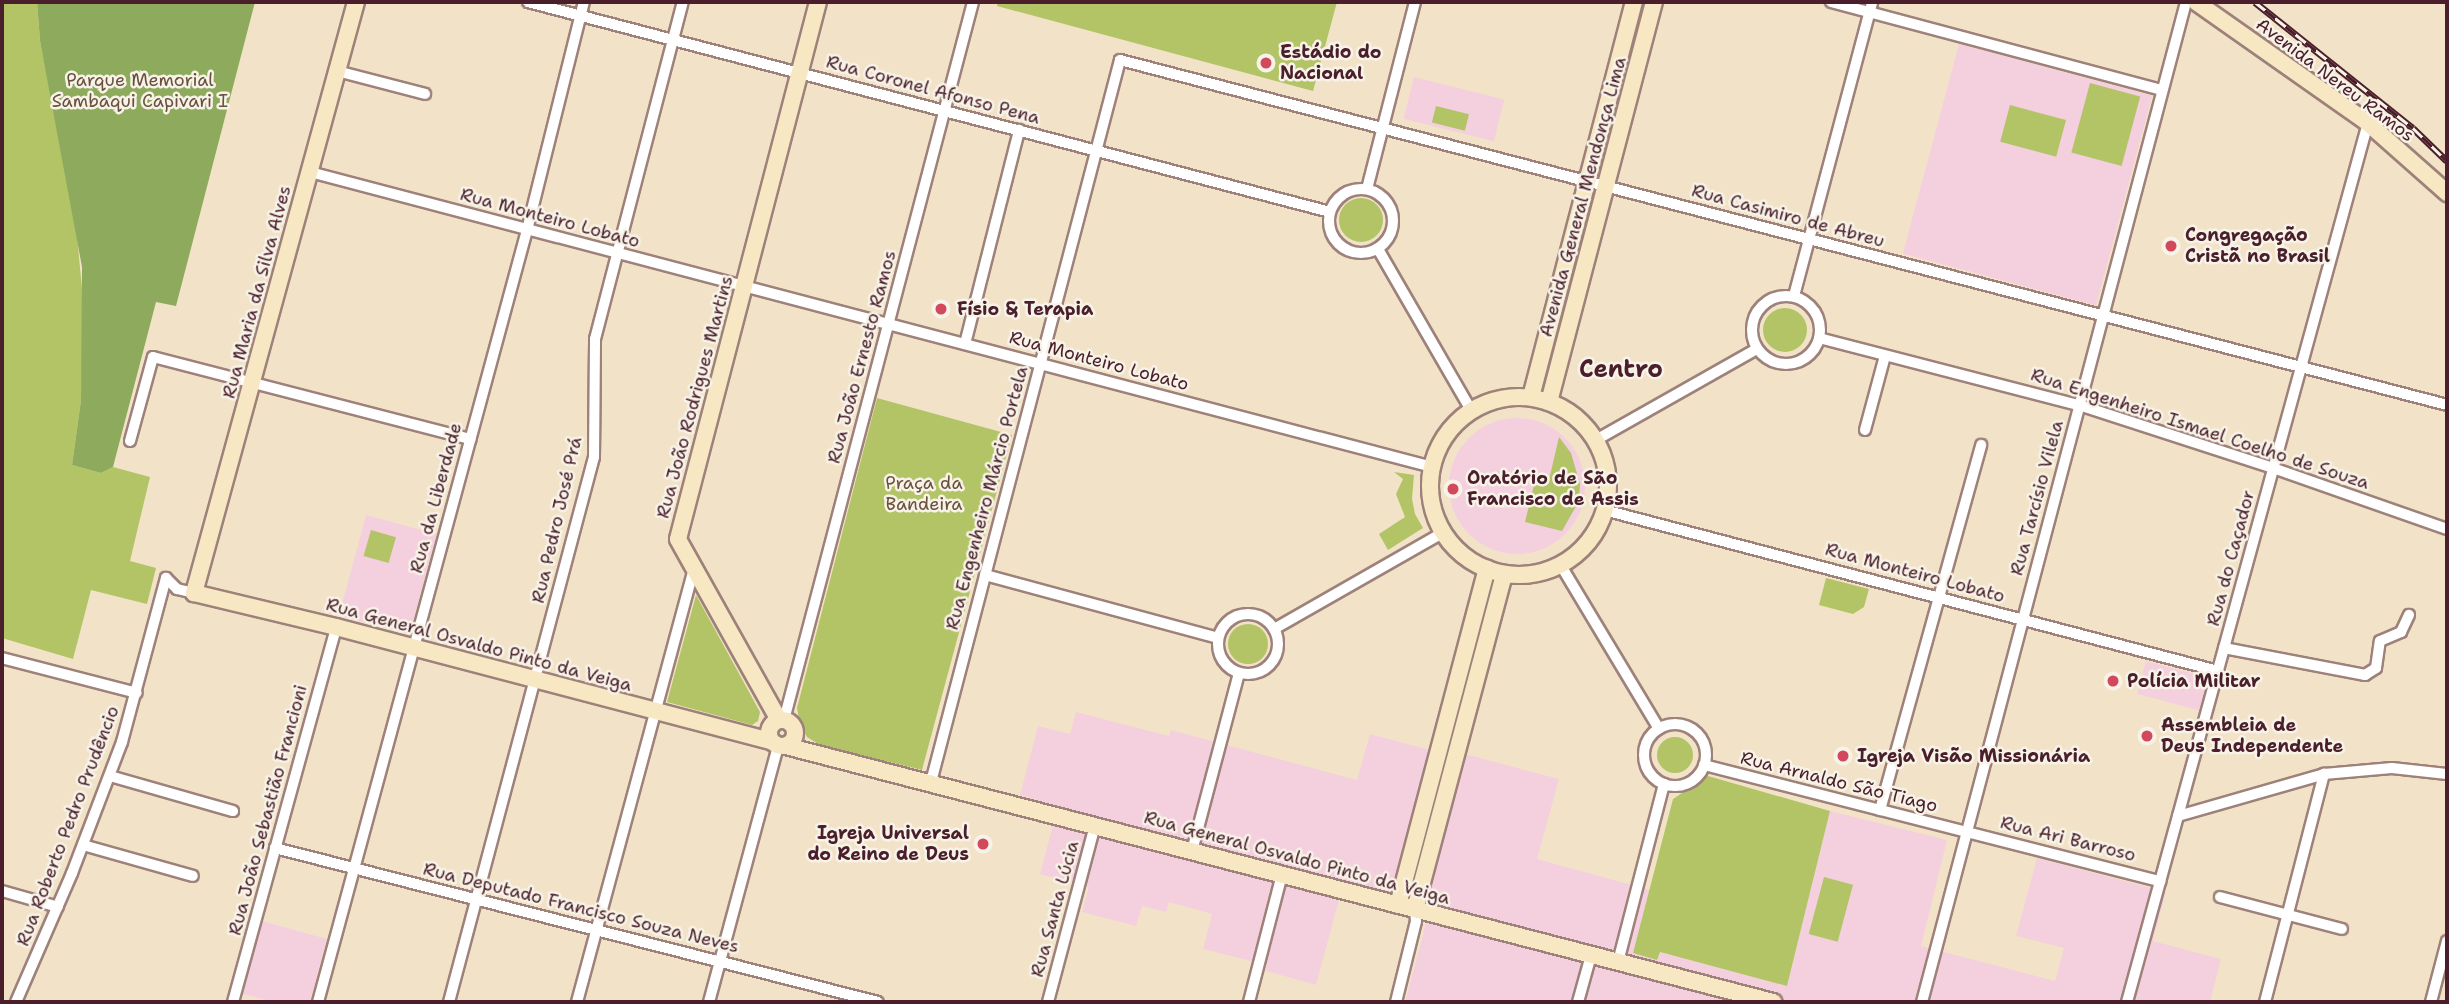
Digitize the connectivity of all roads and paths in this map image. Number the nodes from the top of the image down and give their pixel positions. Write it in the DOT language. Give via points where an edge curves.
graph roads {
  1 [pos="356,2"];
  2 [pos="528,2"];
  3 [pos="584,2"];
  4 [pos="683,2"];
  5 [pos="818,2"];
  6 [pos="973,2"];
  7 [pos="1415,2"];
  8 [pos="1634,2"];
  9 [pos="1654,2"];
  10 [pos="1831,2"];
  11 [pos="2186,2"];
  12 [pos="2196,2"];
  13 [pos="1870,7"];
  14 [pos="581,16"];
  15 [pos="673,40"];
  16 [pos="1120,61"];
  17 [pos="337,71"];
  18 [pos="799,73"];
  19 [pos="2162,90"];
  20 [pos="425,94"];
  21 [pos="944,111"];
  22 [pos="2368,123"];
  23 [pos="1382,129"];
  24 [pos="1019,130"];
  25 [pos="1097,150"];
  26 [pos="310,172"];
  27 [pos="1587,182"];
  28 [pos="1605,187"];
  29 [pos="1367,189"];
  30 [pos="2447,193"];
  31 [pos="1330,212"];
  32 [pos="527,230"];
  33 [pos="1809,240"];
  34 [pos="1378,249"];
  35 [pos="617,253"];
  36 [pos="744,286"];
  37 [pos="1794,296"];
  38 [pos="2103,316"];
  39 [pos="888,324"];
  40 [pos="1819,338"];
  41 [pos="965,344"];
  42 [pos="1757,349"];
  43 [pos="1885,356"];
  44 [pos="1041,364"];
  45 [pos="2301,367"];
  46 [pos="252,383"];
  47 [pos="1531,397"];
  48 [pos="1549,402"];
  49 [pos="2079,405"];
  50 [pos="2447,405"];
  51 [pos="1471,410"];
  52 [pos="1865,430"];
  53 [pos="471,439"];
  54 [pos="1596,440"];
  55 [pos="130,441"];
  56 [pos="1981,445"];
  57 [pos="1432,467"];
  58 [pos="2273,468"];
  59 [pos="1604,510"];
  60 [pos="2447,529"];
  61 [pos="1441,533"];
  62 [pos="1560,564"];
  63 [pos="694,567"];
  64 [pos="1487,569"];
  65 [pos="1504,574"];
  66 [pos="985,575"];
  67 [pos="177,589"];
  68 [pos="194,593"];
  69 [pos="162,594"];
  70 [pos="1938,597"];
  71 [pos="2409,615"];
  72 [pos="2023,620"];
  73 [pos="336,627"];
  74 [pos="1275,629"];
  75 [pos="1219,638"];
  76 [pos="414,647"];
  77 [pos="2224,648"];
  78 [pos="2,658"];
  79 [pos="2218,671"];
  80 [pos="1239,673"];
  81 [pos="535,679"];
  82 [pos="137,692"];
  83 [pos="655,710"];
  84 [pos="786,724"];
  85 [pos="1659,729"];
  86 [pos="778,744"];
  87 [pos="812,751"];
  88 [pos="1704,765"];
  89 [pos="2324,774"];
  90 [pos="2447,774"];
  91 [pos="110,776"];
  92 [pos="931,782"];
  93 [pos="1664,784"];
  94 [pos="1880,810"];
  95 [pos="233,811"];
  96 [pos="2178,816"];
  97 [pos="1096,825"];
  98 [pos="1966,832"];
  99 [pos="83,845"];
  100 [pos="275,848"];
  101 [pos="1192,851"];
  102 [pos="354,868"];
  103 [pos="1282,874"];
  104 [pos="193,876"];
  105 [pos="2160,881"];
  106 [pos="2,891"];
  107 [pos="2220,898"];
  108 [pos="476,900"];
  109 [pos="1398,905"];
  110 [pos="58,907"];
  111 [pos="1415,909"];
  112 [pos="2288,915"];
  113 [pos="2342,929"];
  114 [pos="596,930"];
  115 [pos="2447,941"];
  116 [pos="1591,955"];
  117 [pos="2445,955"];
  118 [pos="720,962"];
  119 [pos="1618,962"];
  120 [pos="1745,999"];
  121 [pos="16,1002"];
  122 [pos="233,1002"];
  123 [pos="318,1002"];
  124 [pos="449,1002"];
  125 [pos="577,1002"];
  126 [pos="709,1002"];
  127 [pos="878,1002"];
  128 [pos="1048,1002"];
  129 [pos="1249,1002"];
  130 [pos="1396,1002"];
  131 [pos="1578,1002"];
  132 [pos="1773,1002"];
  133 [pos="1922,1002"];
  134 [pos="2127,1002"];
  135 [pos="2265,1002"];
  136 [pos="2431,1002"];
  1 -- 17 [label="street, Rua Maria da Silva Alves"];
  2 -- 14 [label="street, Rua Coronel Afonso Pena"];
  3 -- 14 [label="street, Rua da Liberdade"];
  4 -- 15 [label="street, Rua Pedro José Prá"];
  5 -- 18 [label="street, Rua João Rodrigues Martins"];
  6 -- 21 [label="street, Rua João Ernesto Ramos"];
  7 -- 23 [label="street"];
  8 -- 27 [label="street, Avenida General Mendonça Lima"];
  9 -- 28 [label="street, Avenida General Mendonça Lima"];
  10 -- 13 [label="street"];
  11 -- 19 [label="street, Rua Tarcísio Vilela"];
  12 -- 22 [label="street, Avenida Nereu Ramos"];
  13 -- 19 [label="street"];
  13 -- 33 [label="street"];
  14 -- 15 [label="street, Rua Coronel Afonso Pena"];
  14 -- 32 [label="street, Rua da Liberdade"];
  15 -- 18 [label="street, Rua Coronel Afonso Pena"];
  15 -- 35 [label="street, Rua Pedro José Prá"];
  16 -- 23 [label="street, Rua Casimiro de Abreu"];
  16 -- 25 [label="street, Rua Engenheiro Márcio Portela"];
  17 -- 20 [label="street"];
  17 -- 26 [label="street, Rua Maria da Silva Alves"];
  18 -- 21 [label="street, Rua Coronel Afonso Pena"];
  18 -- 36 [label="street, Rua João Rodrigues Martins"];
  19 -- 38 [label="street, Rua Tarcísio Vilela"];
  21 -- 24 [label="street, Rua Coronel Afonso Pena"];
  21 -- 39 [label="street, Rua João Ernesto Ramos"];
  22 -- 30 [label="street, Avenida Nereu Ramos"];
  22 -- 45 [label="street, Rua do Caçador"];
  23 -- 27 [label="street, Rua Casimiro de Abreu"];
  23 -- 29 [label="street"];
  24 -- 25 [label="street, Rua Coronel Afonso Pena"];
  24 -- 41 [label="street"];
  25 -- 31 [label="street, Rua Coronel Afonso Pena"];
  25 -- 44 [label="street, Rua Engenheiro Márcio Portela"];
  26 -- 32 [label="street, Rua Monteiro Lobato"];
  26 -- 46 [label="street, Rua Maria da Silva Alves"];
  27 -- 28 [label="street, Rua Casimiro de Abreu"];
  27 -- 47 [label="street, Avenida General Mendonça Lima"];
  28 -- 33 [label="street, Rua Casimiro de Abreu"];
  28 -- 48 [label="street, Avenida General Mendonça Lima"];
  29 -- 31 [label="street" via="1341,195"];
  29 -- 34 [label="street" via="1385,199 1393,218 1389,237"];
  31 -- 34 [label="street" via="1330,230 1342,247 1362,253"];
  32 -- 35 [label="street, Rua Monteiro Lobato"];
  32 -- 53 [label="street, Rua da Liberdade"];
  33 -- 37 [label="street"];
  33 -- 38 [label="street, Rua Casimiro de Abreu"];
  34 -- 51 [label="street"];
  35 -- 36 [label="street, Rua Monteiro Lobato"];
  35 -- 81 [label="street, Rua Pedro José Prá" via="595,339 594,457"];
  36 -- 39 [label="street, Rua Monteiro Lobato"];
  36 -- 63 [label="street, Rua João Rodrigues Martins" via="678,539"];
  37 -- 40 [label="street" via="1815,311"];
  37 -- 42 [label="street" via="1781,296 1761,306 1752,327"];
  38 -- 45 [label="street, Rua Casimiro de Abreu"];
  38 -- 49 [label="street, Rua Tarcísio Vilela"];
  39 -- 41 [label="street, Rua Monteiro Lobato"];
  39 -- 84 [label="street, Rua João Ernesto Ramos"];
  40 -- 42 [label="street" via="1797,362 1776,362"];
  40 -- 43 [label="street, Rua Engenheiro Ismael Coelho de Souza"];
  41 -- 44 [label="street, Rua Monteiro Lobato"];
  42 -- 54 [label="street"];
  43 -- 49 [label="street, Rua Engenheiro Ismael Coelho de Souza"];
  43 -- 52 [label="street"];
  44 -- 57 [label="street, Rua Monteiro Lobato"];
  44 -- 66 [label="street, Rua Engenheiro Márcio Portela"];
  45 -- 50 [label="street, Rua Casimiro de Abreu"];
  45 -- 58 [label="street, Rua do Caçador"];
  46 -- 53 [label="street"];
  46 -- 55 [label="street" via="153,358"];
  46 -- 68 [label="street, Rua Maria da Silva Alves"];
  47 -- 48 [label="street"];
  47 -- 51 [label="street" via="1513,396"];
  48 -- 54 [label="street" via="1567,410"];
  49 -- 58 [label="street, Rua Engenheiro Ismael Coelho de Souza"];
  49 -- 72 [label="street, Rua Tarcísio Vilela"];
  51 -- 57 [label="street" via="1441,443"];
  53 -- 76 [label="street, Rua da Liberdade"];
  54 -- 59 [label="street" via="1608,485"];
  56 -- 70 [label="street"];
  57 -- 61 [label="street" via="1430,495"];
  58 -- 60 [label="street, Rua Engenheiro Ismael Coelho de Souza"];
  58 -- 77 [label="street, Rua do Caçador"];
  59 -- 62 [label="street" via="1586,542"];
  59 -- 70 [label="street, Rua Monteiro Lobato"];
  61 -- 64 [label="street" via="1471,561"];
  61 -- 74 [label="street"];
  62 -- 65 [label="street" via="1527,574"];
  62 -- 85 [label="street"];
  63 -- 83 [label="street"];
  63 -- 84 [label="street, Rua João Rodrigues Martins"];
  64 -- 65 [label="street"];
  64 -- 109 [label="street"];
  65 -- 111 [label="street"];
  66 -- 75 [label="street"];
  66 -- 92 [label="street, Rua Engenheiro Márcio Portela"];
  67 -- 68 [label="street, Rua General Osvaldo Pinto da Veiga"];
  67 -- 69 [label="street"];
  67 -- 69 [label="street, Rua Roberto Pedro Prudêncio" via="166,578"];
  68 -- 73 [label="street, Rua General Osvaldo Pinto da Veiga"];
  69 -- 82 [label="street, Rua Roberto Pedro Prudêncio"];
  70 -- 72 [label="street, Rua Monteiro Lobato"];
  70 -- 94 [label="street"];
  71 -- 77 [label="street" via="2402,632 2380,641 2376,668 2365,675"];
  72 -- 79 [label="street, Rua Monteiro Lobato"];
  72 -- 98 [label="street, Rua Tarcísio Vilela"];
  73 -- 76 [label="street, Rua General Osvaldo Pinto da Veiga"];
  73 -- 100 [label="street, Rua João Sebastião Francioni"];
  74 -- 75 [label="street" via="1261,617 1244,614 1227,622"];
  74 -- 80 [label="street" via="1278,647 1271,664 1256,674"];
  75 -- 80 [label="street" via="1222,659"];
  76 -- 81 [label="street, Rua General Osvaldo Pinto da Veiga"];
  76 -- 102 [label="street, Rua da Liberdade"];
  77 -- 79 [label="street, Rua do Caçador"];
  78 -- 82 [label="street"];
  79 -- 96 [label="street, Rua do Caçador"];
  80 -- 101 [label="street"];
  81 -- 83 [label="street, Rua General Osvaldo Pinto da Veiga"];
  81 -- 108 [label="street, Rua Pedro José Prá"];
  82 -- 91 [label="street, Rua Roberto Pedro Prudêncio"];
  83 -- 86 [label="street, Rua General Osvaldo Pinto da Veiga"];
  83 -- 114 [label="street"];
  84 -- 86 [label="street" via="770,729"];
  84 -- 86 [label="street" via="795,737"];
  84 -- 87 [label="street"];
  85 -- 88 [label="street" via="1677,724 1694,731 1704,747"];
  85 -- 93 [label="street" via="1646,744 1645,763"];
  86 -- 87 [label="street, Rua General Osvaldo Pinto da Veiga"];
  86 -- 118 [label="street"];
  87 -- 92 [label="street, Rua General Osvaldo Pinto da Veiga"];
  88 -- 93 [label="street" via="1683,785"];
  88 -- 94 [label="street, Rua Arnaldo São Tiago"];
  89 -- 90 [label="street" via="2392,768"];
  89 -- 96 [label="street"];
  89 -- 112 [label="street"];
  91 -- 95 [label="street"];
  91 -- 99 [label="street, Rua Roberto Pedro Prudêncio"];
  92 -- 97 [label="street, Rua General Osvaldo Pinto da Veiga"];
  93 -- 119 [label="street"];
  94 -- 98 [label="street, Rua Arnaldo São Tiago"];
  96 -- 105 [label="street, Rua do Caçador"];
  97 -- 101 [label="street, Rua General Osvaldo Pinto da Veiga"];
  97 -- 128 [label="street, Rua Santa Lúcia"];
  98 -- 105 [label="street, Rua Ari Barroso"];
  98 -- 133 [label="street, Rua Tarcísio Vilela"];
  99 -- 104 [label="street"];
  99 -- 110 [label="street, Rua Roberto Pedro Prudêncio"];
  100 -- 102 [label="street, Rua Deputado Francisco Souza Neves"];
  100 -- 122 [label="street, Rua João Sebastião Francioni"];
  101 -- 103 [label="street, Rua General Osvaldo Pinto da Veiga"];
  102 -- 108 [label="street, Rua Deputado Francisco Souza Neves"];
  102 -- 123 [label="street, Rua da Liberdade"];
  103 -- 109 [label="street, Rua General Osvaldo Pinto da Veiga"];
  103 -- 129 [label="street"];
  105 -- 134 [label="street, Rua do Caçador"];
  106 -- 110 [label="street"];
  107 -- 112 [label="street"];
  108 -- 114 [label="street, Rua Deputado Francisco Souza Neves"];
  108 -- 124 [label="street, Rua Pedro José Prá"];
  109 -- 111 [label="street, Rua General Osvaldo Pinto da Veiga"];
  110 -- 121 [label="street, Rua Roberto Pedro Prudêncio"];
  111 -- 116 [label="street, Rua General Osvaldo Pinto da Veiga"];
  111 -- 130 [label="street"];
  112 -- 113 [label="street"];
  112 -- 135 [label="street"];
  114 -- 118 [label="street, Rua Deputado Francisco Souza Neves"];
  114 -- 125 [label="street"];
  115 -- 117 [label="street"];
  116 -- 119 [label="street, Rua General Osvaldo Pinto da Veiga"];
  116 -- 131 [label="street"];
  117 -- 136 [label="street"];
  118 -- 126 [label="street"];
  118 -- 127 [label="street, Rua Deputado Francisco Souza Neves"];
  119 -- 120 [label="street, Rua General Osvaldo Pinto da Veiga"];
  120 -- 132 [label="street, Rua General Osvaldo Pinto da Veiga"];
}
